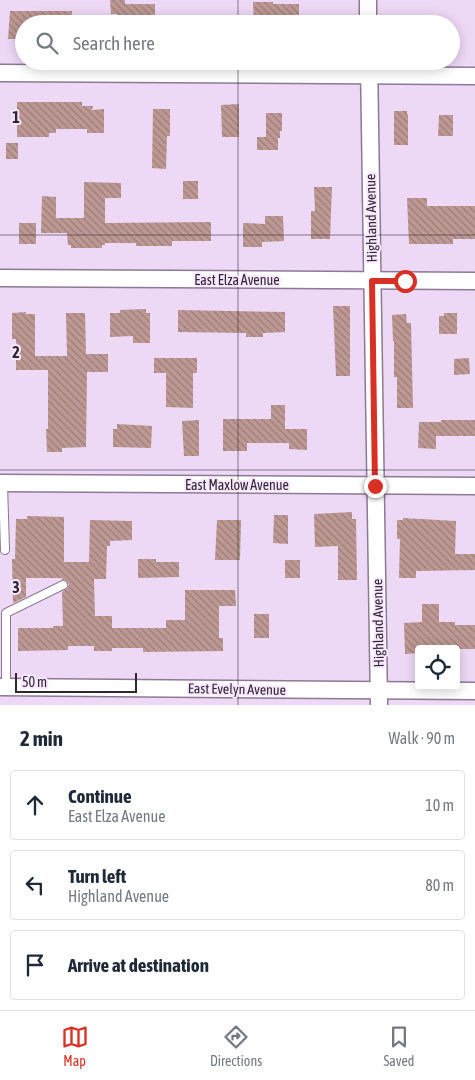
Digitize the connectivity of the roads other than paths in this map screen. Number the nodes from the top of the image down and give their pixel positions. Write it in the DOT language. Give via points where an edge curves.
graph roads {
  1 [pos="368,0"];
  2 [pos="368,15"];
  3 [pos="221,70"];
  4 [pos="369,70"];
  5 [pos="396,70"];
  6 [pos="0,73"];
  7 [pos="475,76"];
  8 [pos="0,278"];
  9 [pos="372,281"];
  10 [pos="475,281"];
  11 [pos="2,483"];
  12 [pos="375,486"];
  13 [pos="475,486"];
  14 [pos="5,550"];
  15 [pos="63,585"];
  16 [pos="3,687"];
  17 [pos="475,691"];
  18 [pos="379,698"];
  1 -- 2 [label="street"];
  3 -- 6 [label="street"];
  4 -- 9 [label="street, Highland Avenue"];
  5 -- 7 [label="street"];
  8 -- 9 [label="street, East Elza Avenue"];
  9 -- 10 [label="street, East Elza Avenue"];
  9 -- 12 [label="street, Highland Avenue"];
  11 -- 12 [label="street, East Maxlow Avenue"];
  11 -- 14 [label="lane"];
  12 -- 13 [label="street, East Maxlow Avenue"];
  12 -- 18 [label="street, Highland Avenue"];
  15 -- 16 [label="lane" via="6,613"];
  16 -- 18 [label="street, East Evelyn Avenue"];
  17 -- 18 [label="street, East Evelyn Avenue"];
}
